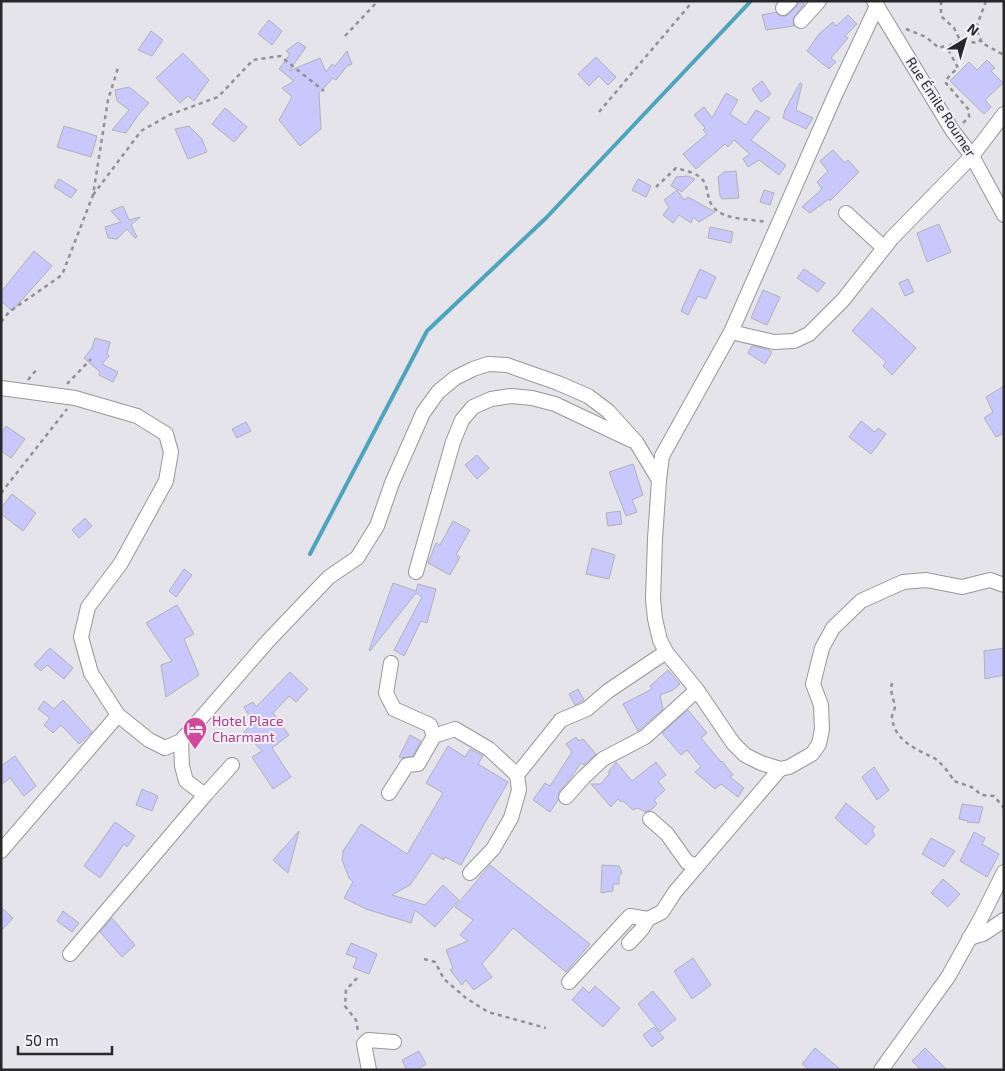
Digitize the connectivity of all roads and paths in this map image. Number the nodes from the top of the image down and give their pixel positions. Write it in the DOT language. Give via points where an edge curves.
graph roads {
  1 [pos="378,1"];
  2 [pos="692,1"];
  3 [pos="819,1"];
  4 [pos="941,1"];
  5 [pos="986,1"];
  6 [pos="875,4"];
  7 [pos="801,21"];
  8 [pos="894,34"];
  9 [pos="345,36"];
  10 [pos="960,40"];
  11 [pos="981,40"];
  12 [pos="949,49"];
  13 [pos="1004,54"];
  14 [pos="118,68"];
  15 [pos="324,91"];
  16 [pos="599,112"];
  17 [pos="1004,114"];
  18 [pos="952,130"];
  19 [pos="972,156"];
  20 [pos="656,187"];
  21 [pos="93,195"];
  22 [pos="846,213"];
  23 [pos="1004,215"];
  24 [pos="778,224"];
  25 [pos="884,248"];
  26 [pos="1,322"];
  27 [pos="731,332"];
  28 [pos="91,359"];
  29 [pos="1,388"];
  30 [pos="55,395"];
  31 [pos="75,398"];
  32 [pos="636,442"];
  33 [pos="659,480"];
  34 [pos="1,493"];
  35 [pos="416,572"];
  36 [pos="1004,585"];
  37 [pos="666,652"];
  38 [pos="391,663"];
  39 [pos="892,683"];
  40 [pos="697,690"];
  41 [pos="118,715"];
  42 [pos="434,736"];
  43 [pos="181,741"];
  44 [pos="232,765"];
  45 [pos="780,768"];
  46 [pos="517,775"];
  47 [pos="389,793"];
  48 [pos="205,796"];
  49 [pos="566,797"];
  50 [pos="1004,808"];
  51 [pos="650,819"];
  52 [pos="1,851"];
  53 [pos="697,866"];
  54 [pos="1004,872"];
  55 [pos="470,873"];
  56 [pos="648,919"];
  57 [pos="1004,920"];
  58 [pos="969,938"];
  59 [pos="629,943"];
  60 [pos="70,954"];
  61 [pos="424,959"];
  62 [pos="357,978"];
  63 [pos="569,982"];
  64 [pos="546,1028"];
  65 [pos="394,1042"];
  66 [pos="364,1044"];
  67 [pos="369,1070"];
  68 [pos="880,1070"];
  1 -- 9 [label="path"];
  2 -- 16 [label="path"];
  3 -- 7 [label="street"];
  4 -- 10 [label="path" via="941,16 954,28"];
  5 -- 11 [label="path" via="976,28"];
  6 -- 8 [label="street, Rue Émile Roumer"];
  6 -- 24 [label="street"];
  8 -- 12 [label="path" via="908,29 926,37 939,48 945,46"];
  8 -- 18 [label="street, Rue Émile Roumer"];
  10 -- 11 [label="path" via="977,43"];
  10 -- 12 [label="path"];
  11 -- 13 [label="path"];
  12 -- 18 [label="path" via="958,68 945,82 968,110 969,117"];
  14 -- 21 [label="path" via="108,100"];
  15 -- 21 [label="path" via="280,56 253,60 218,97 168,115 141,131"];
  17 -- 19 [label="street"];
  18 -- 19 [label="street, Rue Émile Roumer"];
  19 -- 23 [label="street, Rue Émile Roumer"];
  19 -- 25 [label="street"];
  20 -- 24 [label="path" via="676,168 688,171 705,183 714,209 725,215"];
  21 -- 26 [label="path" via="62,275 9,312"];
  22 -- 25 [label="street"];
  24 -- 27 [label="street"];
  25 -- 27 [label="street" via="843,300 809,334 794,341 774,342"];
  27 -- 33 [label="street" via="662,456"];
  28 -- 30 [label="path"];
  29 -- 30 [label="street"];
  30 -- 31 [label="street"];
  31 -- 34 [label="path"];
  31 -- 41 [label="street" via="137,416 166,434 171,452 166,481 121,563 88,607 81,637 91,673"];
  32 -- 33 [label="street"];
  32 -- 35 [label="street" via="555,404 532,398 490,399 473,407 462,420 454,442"];
  32 -- 43 [label="street" via="608,411 588,396 528,372 507,365 488,364 455,378 438,392 423,413 377,526 357,558 330,577 267,642"];
  33 -- 37 [label="street" via="653,599 660,640"];
  36 -- 45 [label="street" via="990,580 962,587 926,580 903,582 861,601 833,628 822,648 814,684 821,705 819,744 812,754 789,768"];
  37 -- 40 [label="street"];
  37 -- 46 [label="street" via="586,709 561,720"];
  38 -- 42 [label="street" via="386,693 394,709 430,725"];
  39 -- 50 [label="path" via="895,705 892,715 901,738 910,747 936,758 954,781 974,788 980,795 994,796"];
  40 -- 45 [label="street" via="733,743 745,755"];
  40 -- 49 [label="street" via="645,736 603,759"];
  41 -- 43 [label="street" via="149,740 165,748"];
  41 -- 52 [label="street"];
  42 -- 46 [label="street" via="455,729 489,749"];
  42 -- 47 [label="street" via="418,764 407,765"];
  43 -- 48 [label="street" via="186,781"];
  44 -- 48 [label="street"];
  45 -- 53 [label="street"];
  46 -- 55 [label="street" via="520,790 511,818 493,849"];
  48 -- 60 [label="street"];
  51 -- 53 [label="street" via="667,834 687,862"];
  53 -- 56 [label="street" via="662,912"];
  54 -- 58 [label="street"];
  56 -- 59 [label="street"];
  56 -- 63 [label="street" via="630,916"];
  57 -- 58 [label="street" via="983,934"];
  58 -- 68 [label="street" via="948,977"];
  61 -- 64 [label="path" via="435,962 444,980 488,1012"];
  62 -- 66 [label="path" via="346,990 345,1006 356,1020"];
  65 -- 66 [label="street" via="368,1040"];
  66 -- 67 [label="street"];
}
